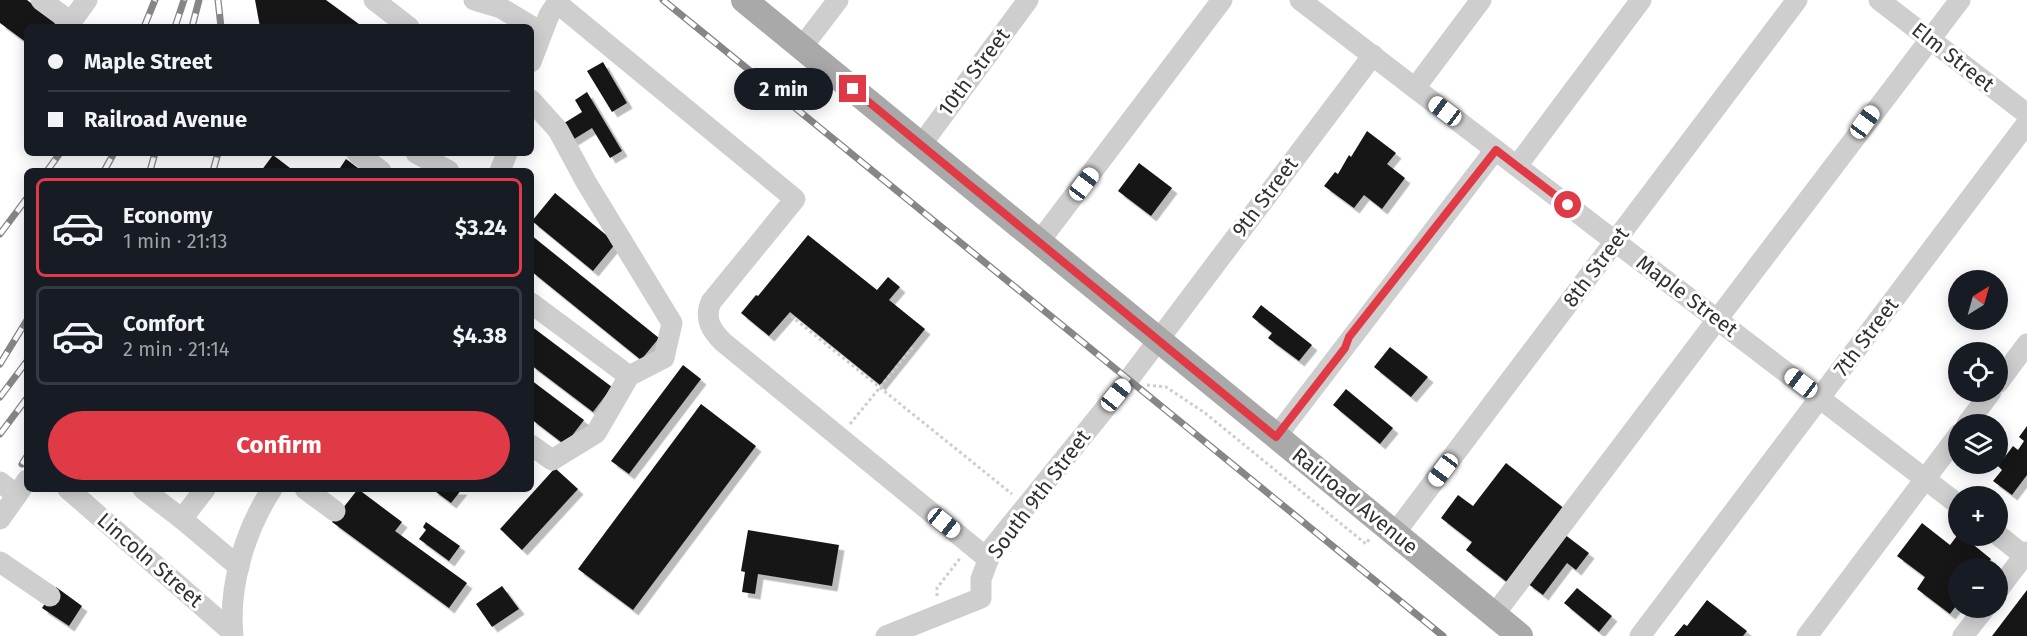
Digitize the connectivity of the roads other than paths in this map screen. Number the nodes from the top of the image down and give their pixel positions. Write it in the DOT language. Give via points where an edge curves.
graph roads {
  1 [pos="41,0"];
  2 [pos="87,0"];
  3 [pos="474,0"];
  4 [pos="744,0"];
  5 [pos="838,0"];
  6 [pos="1028,0"];
  7 [pos="1222,0"];
  8 [pos="1300,0"];
  9 [pos="1481,0"];
  10 [pos="1641,0"];
  11 [pos="1797,0"];
  12 [pos="1879,0"];
  13 [pos="1960,0"];
  14 [pos="379,1"];
  15 [pos="558,2"];
  16 [pos="498,4"];
  17 [pos="406,24"];
  18 [pos="529,24"];
  19 [pos="534,27"];
  20 [pos="542,32"];
  21 [pos="1930,39"];
  22 [pos="802,47"];
  23 [pos="534,54"];
  24 [pos="1373,56"];
  25 [pos="1415,88"];
  26 [pos="534,103"];
  27 [pos="2027,114"];
  28 [pos="2027,123"];
  29 [pos="921,144"];
  30 [pos="1496,150"];
  31 [pos="361,156"];
  32 [pos="422,156"];
  33 [pos="1517,166"];
  34 [pos="377,168"];
  35 [pos="444,168"];
  36 [pos="1615,241"];
  37 [pos="1039,242"];
  38 [pos="534,305"];
  39 [pos="1718,320"];
  40 [pos="1158,339"];
  41 [pos="2027,344"];
  42 [pos="2008,370"];
  43 [pos="629,376"];
  44 [pos="1820,398"];
  45 [pos="1984,402"];
  46 [pos="1974,414"];
  47 [pos="1276,437"];
  48 [pos="534,447"];
  49 [pos="1948,449"];
  50 [pos="1925,479"];
  51 [pos="0,482"];
  52 [pos="22,488"];
  53 [pos="71,492"];
  54 [pos="147,492"];
  55 [pos="203,492"];
  56 [pos="270,492"];
  57 [pos="309,492"];
  58 [pos="1948,497"];
  59 [pos="335,511"];
  60 [pos="0,519"];
  61 [pos="182,519"];
  62 [pos="1395,533"];
  63 [pos="2008,542"];
  64 [pos="2026,555"];
  65 [pos="988,559"];
  66 [pos="0,562"];
  67 [pos="239,567"];
  68 [pos="2008,578"];
  69 [pos="50,596"];
  70 [pos="1494,615"];
  71 [pos="1977,618"];
  72 [pos="232,634"];
  73 [pos="886,636"];
  74 [pos="1520,636"];
  75 [pos="1640,636"];
  76 [pos="1807,636"];
  77 [pos="1963,636"];
  1 -- 2 [label="street" via="71,22"];
  3 -- 16 [label="street"];
  4 -- 22 [label="main road, Railroad Avenue"];
  5 -- 22 [label="street"];
  6 -- 29 [label="street, 10th Street"];
  7 -- 37 [label="street"];
  8 -- 24 [label="street, Maple Street"];
  9 -- 25 [label="street"];
  10 -- 33 [label="street"];
  11 -- 36 [label="street, 8th Street"];
  12 -- 21 [label="street, Elm Street"];
  13 -- 21 [label="street"];
  14 -- 17 [label="street"];
  15 -- 20 [label="street"];
  15 -- 65 [label="street" via="795,199 711,302 708,320 712,330"];
  16 -- 18 [label="street"];
  19 -- 20 [label="street"];
  20 -- 23 [label="street"];
  21 -- 27 [label="street, Elm Street"];
  21 -- 39 [label="street"];
  22 -- 29 [label="main road, Railroad Avenue"];
  24 -- 25 [label="street, Maple Street"];
  24 -- 40 [label="street, 9th Street"];
  25 -- 30 [label="street, Maple Street"];
  26 -- 43 [label="street" via="558,130 672,323 664,358"];
  28 -- 44 [label="street, 7th Street"];
  29 -- 37 [label="main road, Railroad Avenue"];
  30 -- 33 [label="street, Maple Street"];
  30 -- 47 [label="street"];
  31 -- 34 [label="street"];
  32 -- 35 [label="street"];
  33 -- 36 [label="street, Maple Street"];
  36 -- 39 [label="street, Maple Street"];
  36 -- 62 [label="street, 8th Street"];
  37 -- 40 [label="main road, Railroad Avenue"];
  38 -- 43 [label="street"];
  39 -- 44 [label="street, Maple Street"];
  39 -- 70 [label="street"];
  40 -- 47 [label="main road, Railroad Avenue"];
  40 -- 65 [label="street, South 9th Street" via="993,547"];
  41 -- 42 [label="street"];
  43 -- 48 [label="street" via="596,433 552,460"];
  44 -- 50 [label="street, Maple Street"];
  44 -- 75 [label="street, 7th Street"];
  45 -- 46 [label="street"];
  47 -- 62 [label="main road, Railroad Avenue"];
  49 -- 50 [label="street"];
  50 -- 58 [label="street, Maple Street"];
  50 -- 76 [label="street"];
  51 -- 52 [label="street"];
  52 -- 60 [label="street"];
  53 -- 72 [label="street, Lincoln Street"];
  54 -- 61 [label="street"];
  55 -- 61 [label="street"];
  56 -- 67 [label="street" via="250,531"];
  57 -- 59 [label="street"];
  61 -- 67 [label="street"];
  62 -- 70 [label="main road, Railroad Avenue"];
  63 -- 64 [label="street"];
  64 -- 68 [label="street"];
  65 -- 73 [label="street, South 9th Street" via="981,579 981,598"];
  66 -- 69 [label="street"];
  67 -- 72 [label="street"];
  70 -- 74 [label="main road, Railroad Avenue"];
  71 -- 77 [label="street"];
}
